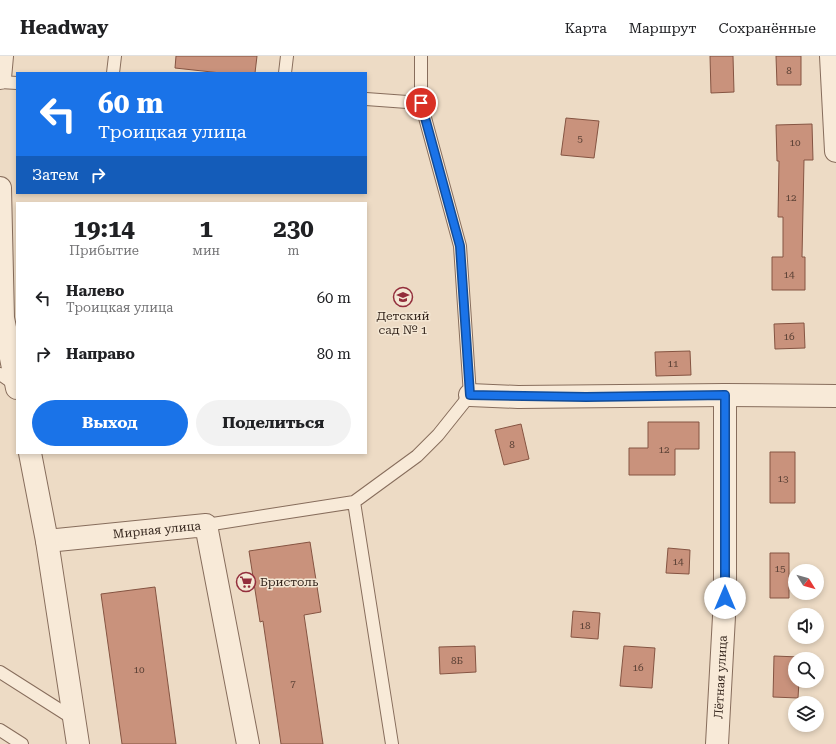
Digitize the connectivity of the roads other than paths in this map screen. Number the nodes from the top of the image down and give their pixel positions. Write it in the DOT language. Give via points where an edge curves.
graph roads {
  1 [pos="2,56"];
  2 [pos="115,56"];
  3 [pos="287,56"];
  4 [pos="421,56"];
  5 [pos="831,56"];
  6 [pos="113,72"];
  7 [pos="286,72"];
  8 [pos="0,78"];
  9 [pos="0,82"];
  10 [pos="16,83"];
  11 [pos="367,99"];
  12 [pos="421,103"];
  13 [pos="836,151"];
  14 [pos="0,188"];
  15 [pos="2,317"];
  16 [pos="0,374"];
  17 [pos="16,381"];
  18 [pos="16,385"];
  19 [pos="470,395"];
  20 [pos="725,395"];
  21 [pos="836,396"];
  22 [pos="30,454"];
  23 [pos="354,502"];
  24 [pos="206,525"];
  25 [pos="47,541"];
  26 [pos="0,672"];
  27 [pos="74,719"];
  28 [pos="0,730"];
  29 [pos="22,744"];
  30 [pos="78,744"];
  31 [pos="248,744"];
  32 [pos="392,744"];
  33 [pos="717,744"];
  1 -- 8 [label="street"];
  2 -- 6 [label="lane"];
  3 -- 7 [label="lane"];
  4 -- 12 [label="lane"];
  5 -- 13 [label="street"];
  9 -- 10 [label="lane"];
  11 -- 12 [label="lane"];
  12 -- 19 [label="lane" via="460,246"];
  14 -- 15 [label="street"];
  15 -- 17 [label="street"];
  16 -- 18 [label="lane"];
  19 -- 20 [label="street"];
  19 -- 23 [label="lane" via="438,435 417,456"];
  20 -- 21 [label="street"];
  20 -- 33 [label="street, Лётная улица" via="725,598"];
  22 -- 25 [label="street"];
  23 -- 24 [label="lane"];
  23 -- 32 [label="lane"];
  24 -- 25 [label="street, Мирная улица"];
  24 -- 31 [label="street, Мирная улица"];
  25 -- 27 [label="street"];
  26 -- 27 [label="lane"];
  27 -- 30 [label="street"];
  28 -- 29 [label="lane"];
}
